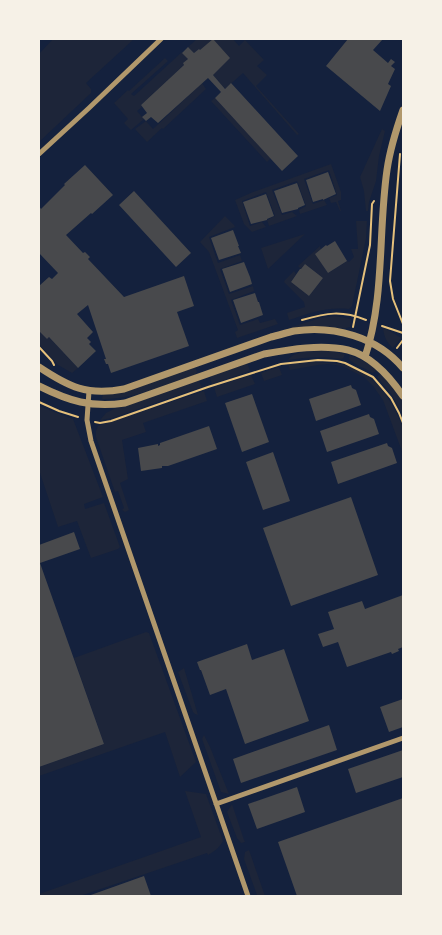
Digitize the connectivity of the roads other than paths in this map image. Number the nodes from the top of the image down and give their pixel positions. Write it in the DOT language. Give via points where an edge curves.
graph roads {
  1 [pos="161,39"];
  2 [pos="403,110"];
  3 [pos="39,154"];
  4 [pos="370,342"];
  5 [pos="365,357"];
  6 [pos="39,367"];
  7 [pos="403,368"];
  8 [pos="39,386"];
  9 [pos="90,391"];
  10 [pos="403,396"];
  11 [pos="88,404"];
  12 [pos="403,738"];
  13 [pos="216,804"];
  14 [pos="248,896"];
  1 -- 3 [label="street"];
  2 -- 4 [label="street" via="387,170 378,290"];
  4 -- 5 [label="street"];
  4 -- 7 [label="street"];
  4 -- 9 [label="street" via="352,334 323,330 293,332 124,389"];
  5 -- 10 [label="street"];
  5 -- 11 [label="street" via="349,350 327,348 276,352 125,403"];
  6 -- 9 [label="street" via="74,388"];
  8 -- 11 [label="street"];
  9 -- 11 [label="street"];
  11 -- 13 [label="street" via="91,441"];
  12 -- 13 [label="street"];
  13 -- 14 [label="street"];
}
